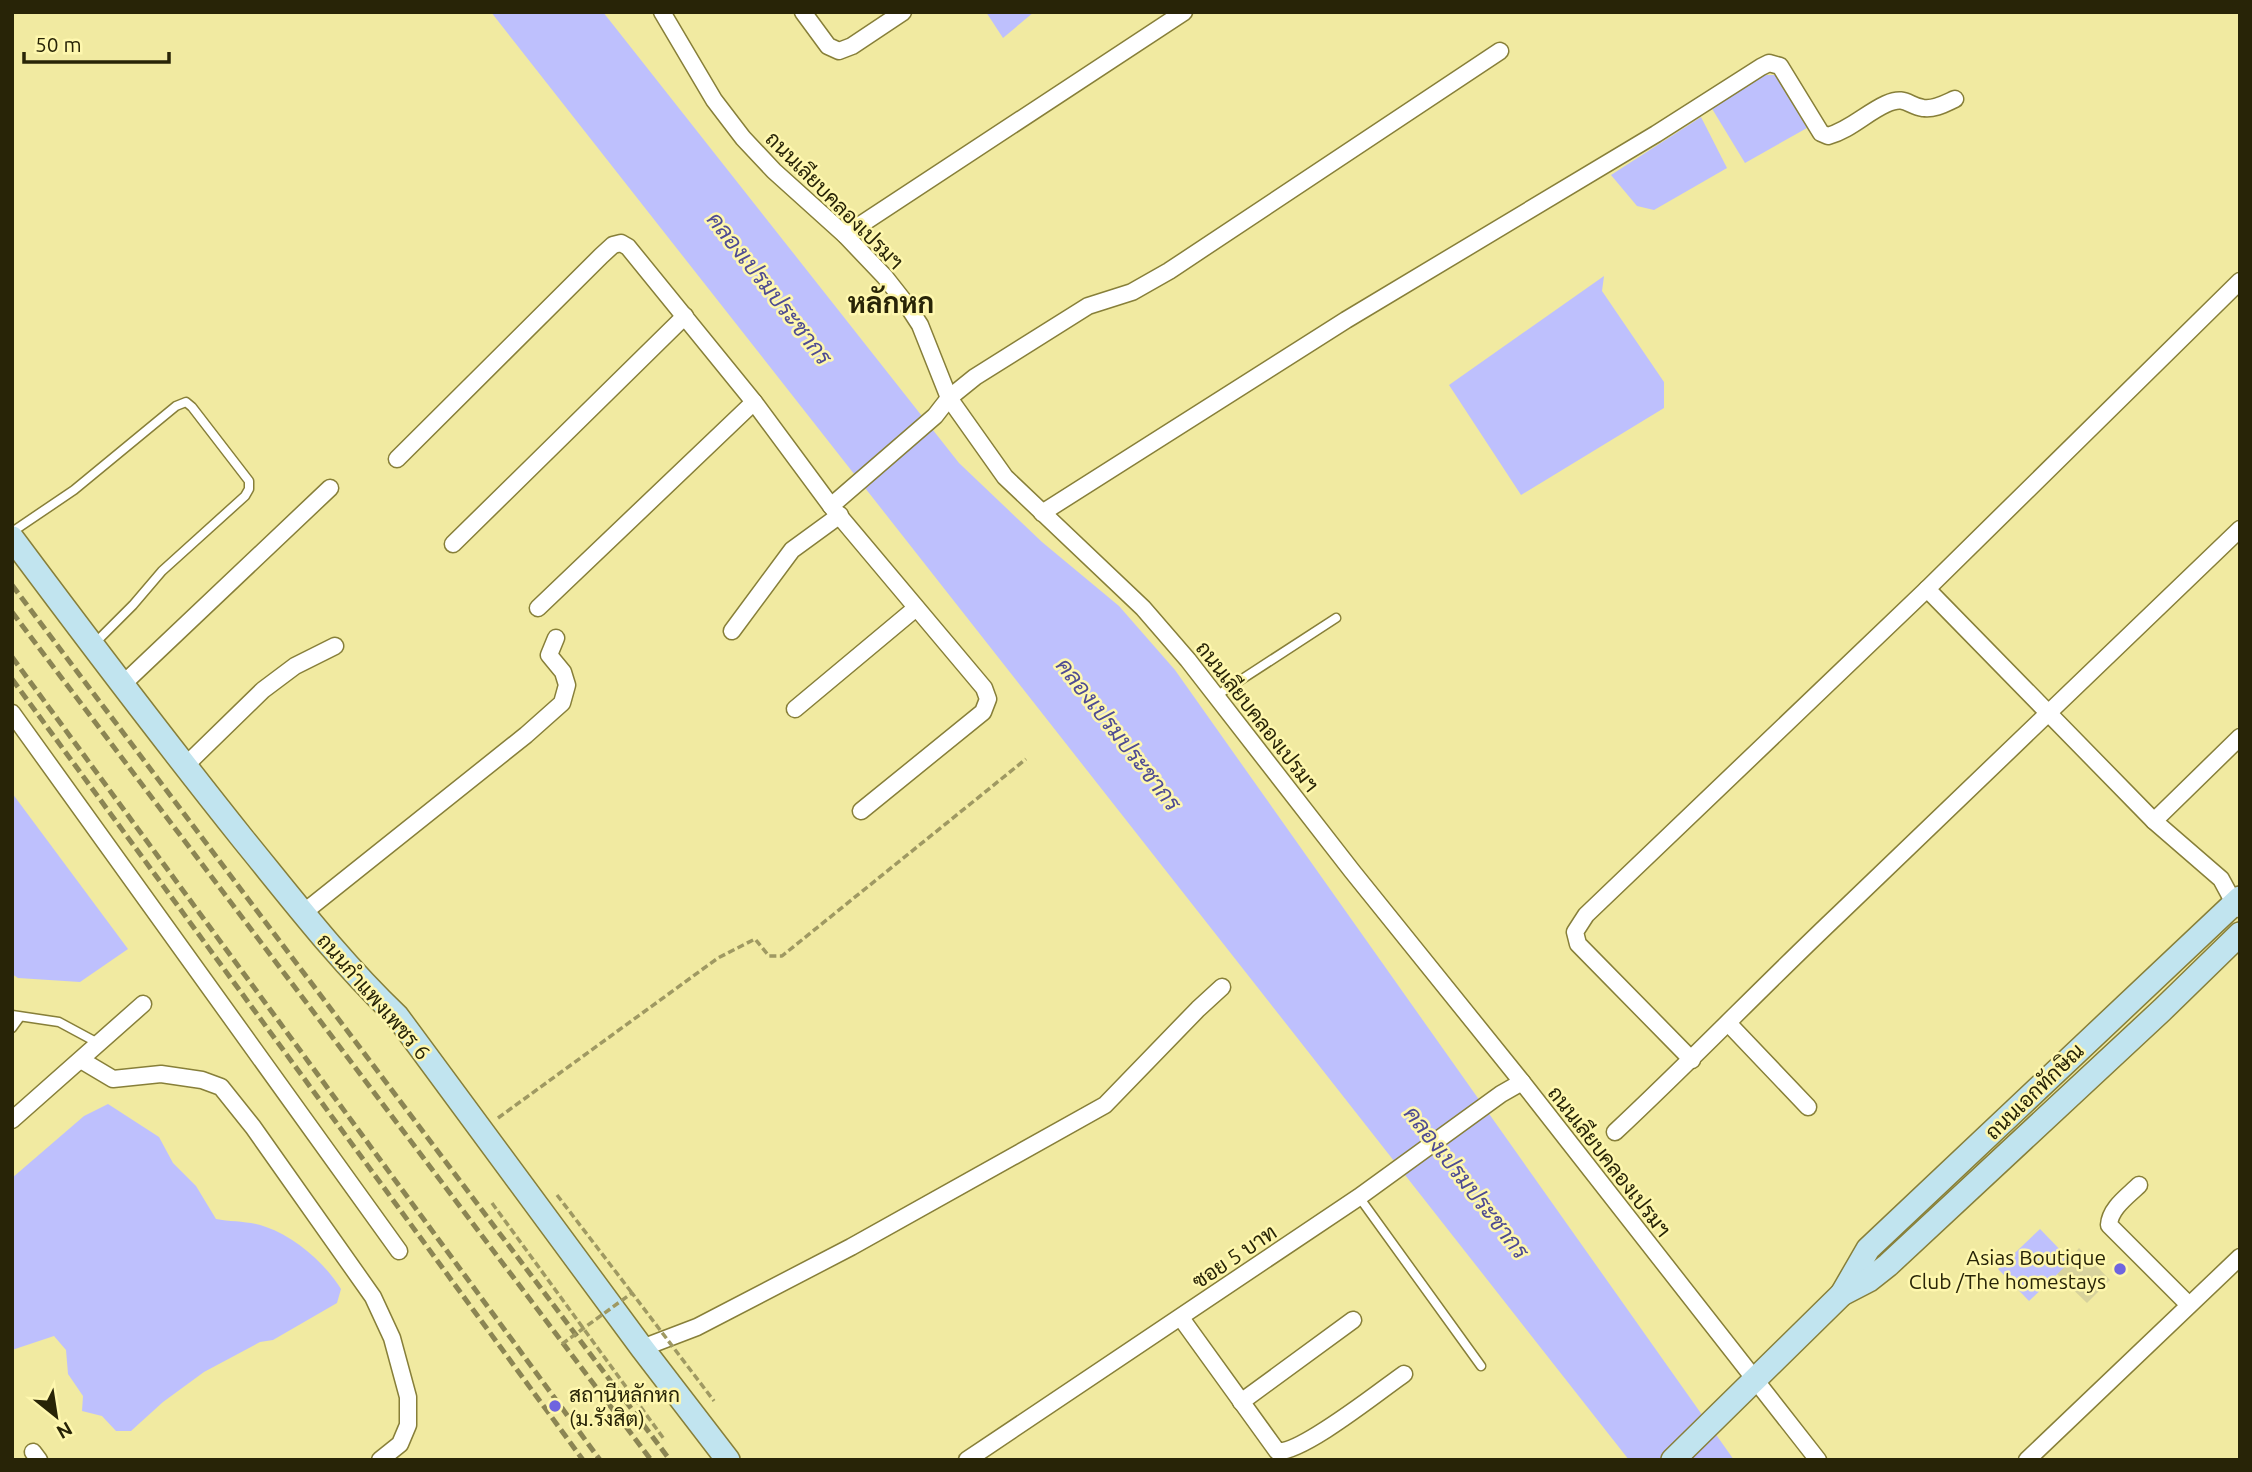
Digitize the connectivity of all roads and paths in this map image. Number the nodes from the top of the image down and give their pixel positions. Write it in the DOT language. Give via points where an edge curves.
graph roads {
  1 [pos="662,12"];
  2 [pos="803,12"];
  3 [pos="903,12"];
  4 [pos="1184,12"];
  5 [pos="1500,51"];
  6 [pos="1955,99"];
  7 [pos="845,235"];
  8 [pos="2240,281"];
  9 [pos="685,316"];
  10 [pos="949,398"];
  11 [pos="754,402"];
  12 [pos="397,459"];
  13 [pos="330,488"];
  14 [pos="837,506"];
  15 [pos="1042,513"];
  16 [pos="2240,529"];
  17 [pos="12,532"];
  18 [pos="12,538"];
  19 [pos="453,544"];
  20 [pos="1927,589"];
  21 [pos="538,608"];
  22 [pos="916,608"];
  23 [pos="1336,618"];
  24 [pos="732,631"];
  25 [pos="556,638"];
  26 [pos="92,645"];
  27 [pos="335,646"];
  28 [pos="122,685"];
  29 [pos="1216,696"];
  30 [pos="795,709"];
  31 [pos="12,713"];
  32 [pos="2049,715"];
  33 [pos="2240,737"];
  34 [pos="1026,759"];
  35 [pos="185,766"];
  36 [pos="860,811"];
  37 [pos="2154,821"];
  38 [pos="2238,898"];
  39 [pos="303,913"];
  40 [pos="2240,934"];
  41 [pos="1222,988"];
  42 [pos="143,1004"];
  43 [pos="16,1016"];
  44 [pos="1728,1023"];
  45 [pos="12,1028"];
  46 [pos="98,1043"];
  47 [pos="80,1060"];
  48 [pos="1692,1060"];
  49 [pos="1522,1082"];
  50 [pos="1808,1107"];
  51 [pos="12,1120"];
  52 [pos="482,1130"];
  53 [pos="1615,1132"];
  54 [pos="2138,1185"];
  55 [pos="556,1193"];
  56 [pos="1359,1196"];
  57 [pos="492,1203"];
  58 [pos="398,1251"];
  59 [pos="2240,1258"];
  60 [pos="632,1293"];
  61 [pos="1842,1294"];
  62 [pos="2189,1305"];
  63 [pos="1181,1318"];
  64 [pos="1353,1320"];
  65 [pos="584,1328"];
  66 [pos="562,1344"];
  67 [pos="642,1348"];
  68 [pos="1481,1366"];
  69 [pos="1404,1374"];
  70 [pos="1753,1379"];
  71 [pos="714,1401"];
  72 [pos="1241,1402"];
  73 [pos="664,1439"];
  74 [pos="2031,1458"];
  75 [pos="380,1460"];
  76 [pos="728,1460"];
  77 [pos="967,1460"];
  78 [pos="1673,1460"];
  79 [pos="1818,1460"];
  1 -- 7 [label="street, ถนนเลียบคลองเปรมฯ" via="714,100 743,138"];
  2 -- 3 [label="street" via="828,46 839,51"];
  4 -- 7 [label="street"];
  5 -- 10 [label="street" via="1169,271 1116,299 1088,306"];
  6 -- 15 [label="street" via="1922,108 1907,100 1887,103 1828,136 1821,132 1780,66 1769,63 1346,320"];
  7 -- 10 [label="street, ถนนเลียบคลองเปรมฯ" via="885,277 920,325"];
  8 -- 20 [label="street"];
  9 -- 11 [label="street"];
  9 -- 12 [label="street" via="628,247 613,245"];
  9 -- 19 [label="street"];
  10 -- 14 [label="street"];
  10 -- 15 [label="street, ถนนเลียบคลองเปรมฯ" via="1005,477"];
  11 -- 14 [label="street"];
  11 -- 21 [label="street"];
  13 -- 28 [label="street"];
  14 -- 22 [label="street"];
  14 -- 24 [label="street" via="792,551"];
  15 -- 29 [label="street, ถนนเลียบคลองเปรมฯ" via="1143,608"];
  16 -- 32 [label="street"];
  17 -- 26 [label="lane" via="186,402 249,481 245,496 162,571"];
  18 -- 26 [label="street, ถนนกำแพงเพชร 6"];
  20 -- 32 [label="street"];
  20 -- 48 [label="street" via="1586,915 1574,932 1578,944"];
  22 -- 30 [label="street"];
  22 -- 36 [label="street" via="984,688 988,699 983,712"];
  23 -- 29 [label="lane"];
  25 -- 39 [label="street" via="549,655 567,685 562,702"];
  26 -- 28 [label="street, ถนนกำแพงเพชร 6"];
  27 -- 35 [label="street" via="295,666 263,690"];
  28 -- 35 [label="street, ถนนกำแพงเพชร 6"];
  29 -- 49 [label="street, ถนนเลียบคลองเปรมฯ"];
  31 -- 58 [label="street"];
  32 -- 37 [label="street"];
  32 -- 44 [label="street"];
  33 -- 37 [label="street"];
  34 -- 52 [label="path" via="782,956 769,956 755,939 718,958"];
  35 -- 39 [label="street, ถนนกำแพงเพชร 6"];
  37 -- 38 [label="street"];
  38 -- 61 [label="street, ถนนเอกทักษิณ" via="1868,1249"];
  39 -- 52 [label="street, ถนนกำแพงเพชร 6" via="397,1016"];
  40 -- 61 [label="street, ถนนเอกทักษิณ" via="1888,1265"];
  41 -- 67 [label="street" via="1105,1105 733,1309"];
  42 -- 46 [label="street"];
  43 -- 45 [label="lane"];
  43 -- 46 [label="lane" via="59,1022"];
  44 -- 48 [label="street"];
  44 -- 50 [label="street"];
  46 -- 47 [label="street"];
  47 -- 51 [label="street"];
  47 -- 75 [label="street" via="113,1079 161,1074 221,1087 253,1127 373,1297 392,1338 408,1398 408,1425 400,1444"];
  48 -- 53 [label="street"];
  49 -- 56 [label="street, ซอย 5 บาท"];
  49 -- 70 [label="street, ถนนเลียบคลองเปรมฯ"];
  52 -- 67 [label="street, ถนนกำแพงเพชร 6"];
  54 -- 62 [label="street" via="2116,1208 2109,1224"];
  55 -- 60 [label="path"];
  56 -- 63 [label="street, ซอย 5 บาท"];
  56 -- 68 [label="lane"];
  57 -- 65 [label="path"];
  59 -- 62 [label="street"];
  60 -- 65 [label="path, bridge"];
  60 -- 71 [label="path, bridge"];
  61 -- 70 [label="street, ถนนเอกทักษิณ"];
  62 -- 74 [label="street"];
  63 -- 72 [label="street"];
  63 -- 77 [label="street, ซอย 5 บาท"];
  64 -- 72 [label="street"];
  65 -- 66 [label="path, bridge"];
  65 -- 73 [label="path"];
  67 -- 76 [label="street, ถนนกำแพงเพชร 6"];
  69 -- 72 [label="street" via="1285,1453 1277,1451"];
  70 -- 78 [label="street, ถนนเอกทักษิณ"];
  70 -- 79 [label="street, ถนนเลียบคลองเปรมฯ"];
}
